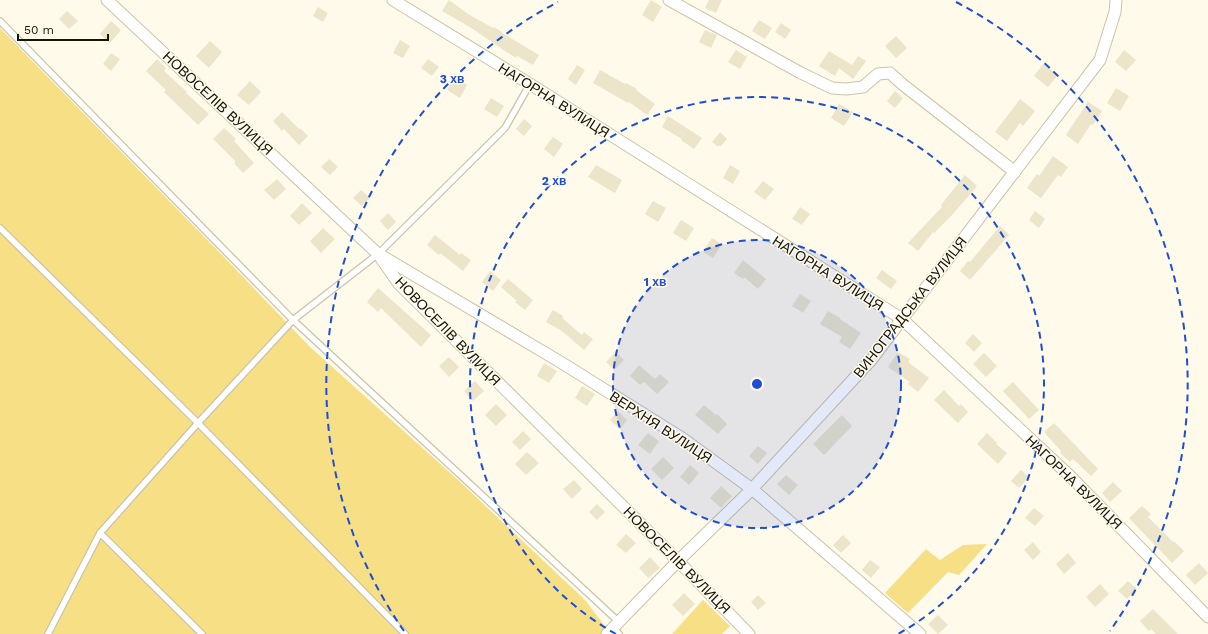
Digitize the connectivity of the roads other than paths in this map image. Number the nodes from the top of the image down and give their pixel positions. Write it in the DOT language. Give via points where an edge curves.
graph roads {
  1 [pos="107,0"];
  2 [pos="393,0"];
  3 [pos="670,0"];
  4 [pos="1116,0"];
  5 [pos="0,21"];
  6 [pos="530,84"];
  7 [pos="1015,172"];
  8 [pos="0,228"];
  9 [pos="378,254"];
  10 [pos="902,319"];
  11 [pos="293,320"];
  12 [pos="198,423"];
  13 [pos="752,489"];
  14 [pos="100,533"];
  15 [pos="678,561"];
  16 [pos="1208,616"];
  17 [pos="615,629"];
  18 [pos="48,634"];
  19 [pos="202,634"];
  20 [pos="405,634"];
  21 [pos="749,634"];
  22 [pos="920,634"];
  1 -- 9 [label="street, НОВОСЕЛІВ ВУЛИЦЯ"];
  2 -- 6 [label="street, НАГОРНА ВУЛИЦЯ"];
  3 -- 7 [label="street" via="832,88 863,87 878,74 890,74"];
  4 -- 7 [label="street, ВИНОГРАДСЬКА ВУЛИЦЯ" via="1115,12 1100,60"];
  5 -- 11 [label="lane"];
  6 -- 9 [label="lane" via="505,128"];
  6 -- 10 [label="street, НАГОРНА ВУЛИЦЯ"];
  7 -- 10 [label="street, ВИНОГРАДСЬКА ВУЛИЦЯ"];
  8 -- 12 [label="lane"];
  9 -- 11 [label="lane"];
  9 -- 13 [label="street, ВЕРХНЯ ВУЛИЦЯ" via="562,363 682,438"];
  9 -- 15 [label="street, НОВОСЕЛІВ ВУЛИЦЯ" via="399,284"];
  10 -- 13 [label="street, ВИНОГРАДСЬКА ВУЛИЦЯ" via="872,360"];
  10 -- 16 [label="street, НАГОРНА ВУЛИЦЯ" via="1070,476"];
  11 -- 12 [label="lane"];
  11 -- 17 [label="lane"];
  12 -- 14 [label="lane"];
  12 -- 20 [label="lane"];
  13 -- 15 [label="street, ВИНОГРАДСЬКА ВУЛИЦЯ"];
  13 -- 22 [label="street, ВЕРХНЯ ВУЛИЦЯ"];
  14 -- 18 [label="lane"];
  14 -- 19 [label="lane"];
  15 -- 17 [label="street, ВИНОГРАДСЬКА ВУЛИЦЯ"];
  15 -- 21 [label="street, НОВОСЕЛІВ ВУЛИЦЯ"];
}
